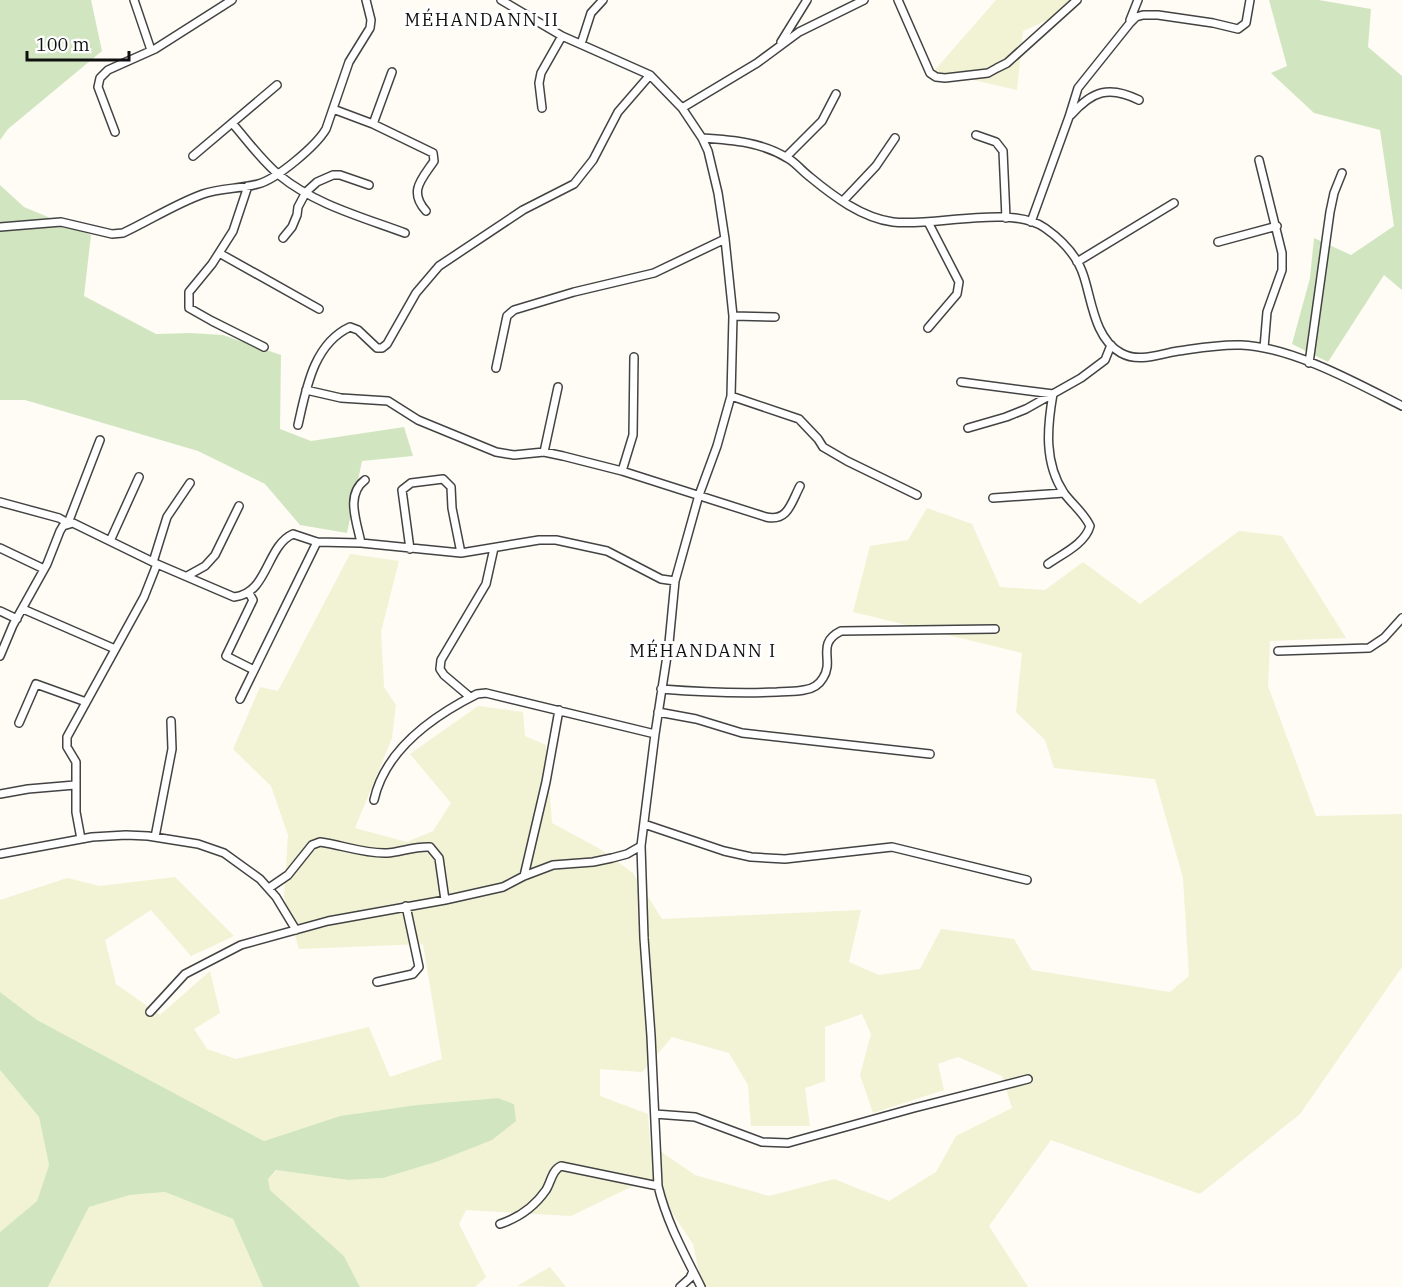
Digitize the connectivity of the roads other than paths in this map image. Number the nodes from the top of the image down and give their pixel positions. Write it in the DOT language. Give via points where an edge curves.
graph roads {
  1 [pos="134,0"];
  2 [pos="232,0"];
  3 [pos="366,0"];
  4 [pos="501,0"];
  5 [pos="603,0"];
  6 [pos="807,0"];
  7 [pos="864,0"];
  8 [pos="898,0"];
  9 [pos="1077,0"];
  10 [pos="1138,0"];
  11 [pos="1250,0"];
  12 [pos="1130,22"];
  13 [pos="562,36"];
  14 [pos="581,44"];
  15 [pos="780,44"];
  16 [pos="151,50"];
  17 [pos="392,72"];
  18 [pos="650,75"];
  19 [pos="276,85"];
  20 [pos="836,94"];
  21 [pos="1139,100"];
  22 [pos="542,108"];
  23 [pos="682,108"];
  24 [pos="333,109"];
  25 [pos="1069,117"];
  26 [pos="232,123"];
  27 [pos="373,124"];
  28 [pos="115,132"];
  29 [pos="976,135"];
  30 [pos="702,138"];
  31 [pos="895,138"];
  32 [pos="193,156"];
  33 [pos="786,158"];
  34 [pos="1259,160"];
  35 [pos="1342,173"];
  36 [pos="277,174"];
  37 [pos="369,185"];
  38 [pos="248,186"];
  39 [pos="306,192"];
  40 [pos="843,201"];
  41 [pos="1174,203"];
  42 [pos="426,212"];
  43 [pos="1006,218"];
  44 [pos="928,222"];
  45 [pos="1031,222"];
  46 [pos="1276,226"];
  47 [pos="0,227"];
  48 [pos="405,233"];
  49 [pos="284,238"];
  50 [pos="725,238"];
  51 [pos="1218,242"];
  52 [pos="219,253"];
  53 [pos="1077,262"];
  54 [pos="319,309"];
  55 [pos="733,316"];
  56 [pos="775,317"];
  57 [pos="928,328"];
  58 [pos="1111,345"];
  59 [pos="264,347"];
  60 [pos="1264,348"];
  61 [pos="634,357"];
  62 [pos="1309,363"];
  63 [pos="496,368"];
  64 [pos="961,382"];
  65 [pos="558,387"];
  66 [pos="306,390"];
  67 [pos="1053,394"];
  68 [pos="731,396"];
  69 [pos="1402,406"];
  70 [pos="298,425"];
  71 [pos="968,428"];
  72 [pos="100,440"];
  73 [pos="544,452"];
  74 [pos="622,471"];
  75 [pos="139,477"];
  76 [pos="365,480"];
  77 [pos="190,483"];
  78 [pos="800,486"];
  79 [pos="1064,493"];
  80 [pos="699,495"];
  81 [pos="917,495"];
  82 [pos="993,498"];
  83 [pos="0,502"];
  84 [pos="239,506"];
  85 [pos="68,523"];
  86 [pos="110,541"];
  87 [pos="317,542"];
  88 [pos="361,543"];
  89 [pos="0,548"];
  90 [pos="494,548"];
  91 [pos="410,549"];
  92 [pos="461,553"];
  93 [pos="155,563"];
  94 [pos="1048,564"];
  95 [pos="44,568"];
  96 [pos="187,576"];
  97 [pos="675,581"];
  98 [pos="249,593"];
  99 [pos="23,609"];
  100 [pos="0,611"];
  101 [pos="1402,618"];
  102 [pos="17,619"];
  103 [pos="995,629"];
  104 [pos="115,649"];
  105 [pos="1278,651"];
  106 [pos="0,656"];
  107 [pos="254,670"];
  108 [pos="662,689"];
  109 [pos="470,698"];
  110 [pos="240,699"];
  111 [pos="86,702"];
  112 [pos="559,710"];
  113 [pos="658,712"];
  114 [pos="171,721"];
  115 [pos="19,723"];
  116 [pos="655,734"];
  117 [pos="930,754"];
  118 [pos="75,785"];
  119 [pos="0,794"];
  120 [pos="374,800"];
  121 [pos="644,824"];
  122 [pos="155,837"];
  123 [pos="81,839"];
  124 [pos="641,846"];
  125 [pos="0,854"];
  126 [pos="524,876"];
  127 [pos="1027,880"];
  128 [pos="269,888"];
  129 [pos="445,900"];
  130 [pos="406,906"];
  131 [pos="296,930"];
  132 [pos="378,982"];
  133 [pos="150,1012"];
  134 [pos="1028,1080"];
  135 [pos="655,1114"];
  136 [pos="658,1186"];
  137 [pos="500,1224"];
  138 [pos="693,1271"];
  139 [pos="680,1287"];
  140 [pos="701,1287"];
  1 -- 16 [label="street"];
  2 -- 16 [label="street"];
  3 -- 24 [label="street" via="370,28 349,62"];
  4 -- 13 [label="street"];
  5 -- 14 [label="street" via="591,13"];
  6 -- 15 [label="street"];
  7 -- 15 [label="street"];
  8 -- 9 [label="street" via="930,73 945,78 988,73 1007,63"];
  10 -- 12 [label="street"];
  11 -- 12 [label="street" via="1246,23 1238,29 1150,15"];
  12 -- 25 [label="street" via="1077,88"];
  13 -- 14 [label="street"];
  13 -- 22 [label="street" via="541,73"];
  14 -- 18 [label="street"];
  15 -- 23 [label="street" via="757,63"];
  16 -- 28 [label="street" via="108,69 100,78 98,87"];
  17 -- 27 [label="street"];
  18 -- 23 [label="street"];
  18 -- 66 [label="street" via="618,112 592,160 574,183 523,210 439,266 416,293 382,348 376,348 357,330 344,330 319,357"];
  19 -- 26 [label="street"];
  20 -- 33 [label="street" via="822,121"];
  21 -- 25 [label="street" via="1113,91 1099,93"];
  23 -- 30 [label="street"];
  24 -- 27 [label="street"];
  24 -- 36 [label="street" via="321,137"];
  25 -- 45 [label="street"];
  26 -- 32 [label="street"];
  26 -- 36 [label="street"];
  27 -- 42 [label="street" via="433,153 435,161 416,192 418,203"];
  29 -- 43 [label="street" via="996,142 1003,151"];
  30 -- 33 [label="street" via="740,140"];
  30 -- 50 [label="street" via="718,193"];
  31 -- 40 [label="street" via="876,166"];
  33 -- 40 [label="street"];
  34 -- 46 [label="street"];
  35 -- 62 [label="street" via="1330,212"];
  36 -- 38 [label="street"];
  36 -- 39 [label="street"];
  37 -- 39 [label="street" via="333,175 316,182"];
  38 -- 47 [label="street" via="204,194 123,233 61,222"];
  38 -- 52 [label="street" via="233,231"];
  39 -- 48 [label="street"];
  39 -- 49 [label="street"];
  40 -- 44 [label="street" via="893,222"];
  41 -- 53 [label="street"];
  43 -- 44 [label="street"];
  43 -- 45 [label="street"];
  44 -- 57 [label="street" via="959,282 957,294"];
  45 -- 53 [label="street" via="1057,237"];
  46 -- 51 [label="street"];
  46 -- 60 [label="street" via="1282,270 1267,312"];
  50 -- 55 [label="street"];
  50 -- 63 [label="street" via="654,273 514,310 507,316"];
  52 -- 54 [label="street"];
  52 -- 59 [label="street" via="189,292 189,308"];
  53 -- 58 [label="street" via="1092,311"];
  55 -- 56 [label="street"];
  55 -- 68 [label="street"];
  58 -- 60 [label="street" via="1134,358 1207,347"];
  58 -- 67 [label="street" via="1099,366"];
  60 -- 62 [label="street"];
  61 -- 74 [label="street" via="633,435"];
  62 -- 69 [label="street"];
  64 -- 67 [label="street"];
  65 -- 73 [label="street"];
  66 -- 70 [label="street"];
  66 -- 73 [label="street" via="341,398 388,401 418,420 496,452"];
  67 -- 71 [label="street" via="1026,409"];
  67 -- 79 [label="street" via="1048,446 1053,472"];
  68 -- 80 [label="street"];
  68 -- 81 [label="street" via="799,419 823,447"];
  72 -- 85 [label="street"];
  73 -- 74 [label="street"];
  74 -- 80 [label="street"];
  75 -- 86 [label="street"];
  76 -- 88 [label="street" via="358,486 353,503"];
  77 -- 93 [label="street" via="167,517"];
  78 -- 80 [label="street" via="787,511 776,519"];
  79 -- 82 [label="street"];
  79 -- 94 [label="street" via="1090,526 1082,540"];
  80 -- 97 [label="street"];
  83 -- 85 [label="street"];
  84 -- 96 [label="street" via="215,555"];
  85 -- 86 [label="street"];
  85 -- 95 [label="street" via="60,531"];
  86 -- 93 [label="street"];
  87 -- 88 [label="street"];
  87 -- 98 [label="street" via="299,534 285,537"];
  87 -- 107 [label="street"];
  88 -- 91 [label="street"];
  89 -- 95 [label="street"];
  90 -- 92 [label="street"];
  90 -- 97 [label="street" via="556,540 608,551 661,579"];
  90 -- 109 [label="street" via="486,584 441,660 444,675"];
  91 -- 92 [label="street"];
  91 -- 92 [label="street" via="402,490 411,483 443,479 451,487"];
  93 -- 96 [label="street"];
  93 -- 104 [label="street" via="144,597"];
  95 -- 99 [label="street"];
  96 -- 98 [label="street" via="234,597"];
  97 -- 108 [label="street"];
  98 -- 107 [label="street" via="253,600 226,656"];
  99 -- 102 [label="street"];
  99 -- 104 [label="street"];
  100 -- 102 [label="street"];
  101 -- 105 [label="street" via="1369,648"];
  102 -- 106 [label="street"];
  103 -- 108 [label="street" via="841,631 827,643 824,677 805,690 737,694"];
  104 -- 111 [label="street"];
  107 -- 110 [label="street"];
  108 -- 113 [label="street"];
  109 -- 112 [label="street" via="486,693"];
  109 -- 120 [label="street" via="416,734 400,750 378,783"];
  111 -- 115 [label="street" via="36,684"];
  111 -- 118 [label="street" via="67,737 67,747 76,762"];
  112 -- 116 [label="street"];
  112 -- 126 [label="street"];
  113 -- 116 [label="street"];
  113 -- 117 [label="street" via="742,733"];
  114 -- 122 [label="street" via="172,749"];
  116 -- 121 [label="street"];
  118 -- 119 [label="street"];
  118 -- 123 [label="street"];
  121 -- 124 [label="street"];
  121 -- 127 [label="street" via="751,856 785,859 891,847"];
  122 -- 123 [label="street"];
  122 -- 128 [label="street" via="217,849"];
  123 -- 125 [label="street"];
  124 -- 126 [label="street" via="612,858 553,865"];
  124 -- 135 [label="street"];
  126 -- 129 [label="street" via="502,887"];
  128 -- 129 [label="street" via="288,875 312,845 320,842 387,853 422,846 430,847 439,858"];
  128 -- 131 [label="street"];
  129 -- 130 [label="street"];
  130 -- 131 [label="street"];
  130 -- 132 [label="street" via="419,967 413,974"];
  131 -- 133 [label="street" via="241,945 184,974"];
  134 -- 135 [label="street" via="788,1143 762,1142 695,1117"];
  135 -- 136 [label="street"];
  136 -- 137 [label="street" via="561,1166 535,1202"];
  136 -- 138 [label="street" via="670,1225"];
  138 -- 139 [label="street"];
  138 -- 140 [label="street"];
}
